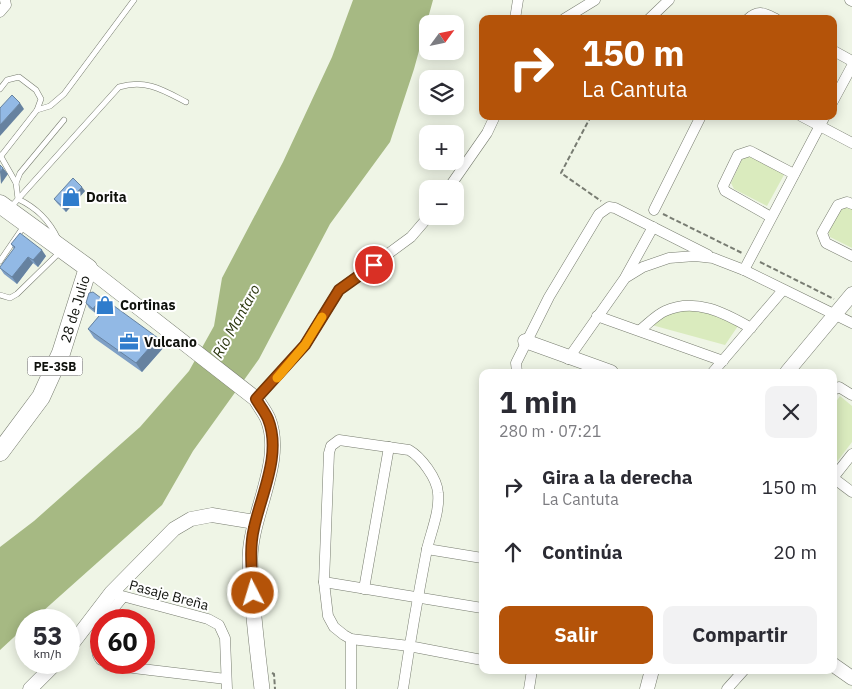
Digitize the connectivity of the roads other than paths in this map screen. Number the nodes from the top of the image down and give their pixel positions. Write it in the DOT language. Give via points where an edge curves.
graph roads {
  1 [pos="5,0"];
  2 [pos="134,0"];
  3 [pos="518,0"];
  4 [pos="595,0"];
  5 [pos="669,0"];
  6 [pos="0,12"];
  7 [pos="515,15"];
  8 [pos="571,15"];
  9 [pos="652,15"];
  10 [pos="752,15"];
  11 [pos="768,15"];
  12 [pos="837,53"];
  13 [pos="852,62"];
  14 [pos="852,66"];
  15 [pos="0,89"];
  16 [pos="837,94"];
  17 [pos="186,102"];
  18 [pos="37,110"];
  19 [pos="64,120"];
  20 [pos="493,120"];
  21 [pos="699,120"];
  22 [pos="809,120"];
  23 [pos="823,120"];
  24 [pos="820,126"];
  25 [pos="852,143"];
  26 [pos="1,155"];
  27 [pos="794,174"];
  28 [pos="454,180"];
  29 [pos="16,183"];
  30 [pos="9,204"];
  31 [pos="852,204"];
  32 [pos="654,210"];
  33 [pos="770,217"];
  34 [pos="26,223"];
  35 [pos="422,225"];
  36 [pos="653,227"];
  37 [pos="62,250"];
  38 [pos="852,256"];
  39 [pos="713,258"];
  40 [pos="0,261"];
  41 [pos="88,268"];
  42 [pos="744,270"];
  43 [pos="625,278"];
  44 [pos="783,290"];
  45 [pos="852,294"];
  46 [pos="0,295"];
  47 [pos="836,315"];
  48 [pos="597,316"];
  49 [pos="852,323"];
  50 [pos="751,328"];
  51 [pos="640,330"];
  52 [pos="525,341"];
  53 [pos="568,358"];
  54 [pos="723,361"];
  55 [pos="517,369"];
  56 [pos="602,369"];
  57 [pos="716,369"];
  58 [pos="790,369"];
  59 [pos="837,388"];
  60 [pos="252,396"];
  61 [pos="852,396"];
  62 [pos="389,447"];
  63 [pos="0,452"];
  64 [pos="852,454"];
  65 [pos="837,473"];
  66 [pos="837,481"];
  67 [pos="852,492"];
  68 [pos="255,522"];
  69 [pos="428,548"];
  70 [pos="479,557"];
  71 [pos="324,582"];
  72 [pos="364,589"];
  73 [pos="117,595"];
  74 [pos="419,596"];
  75 [pos="479,607"];
  76 [pos="110,609"];
  77 [pos="80,636"];
  78 [pos="352,639"];
  79 [pos="409,646"];
  80 [pos="479,659"];
  81 [pos="837,668"];
  82 [pos="155,673"];
  83 [pos="45,674"];
  84 [pos="531,674"];
  85 [pos="651,674"];
  86 [pos="741,674"];
  87 [pos="852,678"];
  88 [pos="226,684"];
  89 [pos="354,688"];
  90 [pos="30,689"];
  91 [pos="262,689"];
  92 [pos="403,689"];
  93 [pos="529,689"];
  94 [pos="647,689"];
  95 [pos="728,689"];
  1 -- 6 [label="street" via="6,5"];
  2 -- 18 [label="lane" via="64,94 50,106"];
  3 -- 7 [label="street"];
  4 -- 8 [label="street"];
  5 -- 9 [label="street"];
  10 -- 11 [label="street" via="762,12"];
  12 -- 13 [label="street"];
  14 -- 16 [label="street"];
  15 -- 18 [label="lane" via="7,80 24,80 39,94 41,104"];
  17 -- 30 [label="lane" via="153,84 131,83 119,87"];
  18 -- 26 [label="lane"];
  19 -- 29 [label="lane" via="20,173"];
  20 -- 28 [label="street"];
  21 -- 32 [label="street"];
  22 -- 24 [label="street"];
  23 -- 24 [label="street"];
  24 -- 25 [label="street"];
  24 -- 27 [label="street"];
  26 -- 29 [label="lane"];
  27 -- 33 [label="street"];
  27 -- 33 [label="street" via="750,151 738,155 723,186 725,191"];
  29 -- 30 [label="lane"];
  30 -- 34 [label="highway"];
  30 -- 37 [label="lane" via="36,208 46,219"];
  31 -- 38 [label="street" via="838,205 822,233 826,243"];
  33 -- 42 [label="street"];
  34 -- 37 [label="highway"];
  34 -- 40 [label="lane"];
  35 -- 60 [label="street" via="411,238 339,290 305,345 274,381"];
  36 -- 39 [label="street"];
  36 -- 43 [label="street"];
  36 -- 52 [label="street" via="615,208 609,207 599,214"];
  37 -- 41 [label="highway"];
  37 -- 46 [label="lane" via="17,294 10,298"];
  39 -- 42 [label="street"];
  39 -- 43 [label="street" via="669,258 643,267"];
  41 -- 60 [label="main road"];
  41 -- 63 [label="highway, 28 de Julio / PE-3SB" via="62,353 41,397"];
  42 -- 44 [label="street"];
  43 -- 48 [label="street"];
  44 -- 47 [label="street"];
  44 -- 50 [label="street"];
  45 -- 47 [label="street"];
  47 -- 49 [label="street"];
  47 -- 58 [label="street"];
  48 -- 51 [label="street"];
  48 -- 53 [label="street"];
  50 -- 51 [label="street" via="733,317 694,305 664,312"];
  50 -- 54 [label="street"];
  51 -- 54 [label="street"];
  52 -- 53 [label="street"];
  52 -- 55 [label="street" via="516,363"];
  53 -- 56 [label="street"];
  54 -- 57 [label="street"];
  59 -- 61 [label="street"];
  60 -- 68 [label="main road" via="268,420 271,445 270,472"];
  62 -- 69 [label="street" via="416,454 437,485 438,501"];
  62 -- 71 [label="street" via="346,440 334,442 331,446"];
  62 -- 72 [label="street"];
  64 -- 65 [label="street"];
  66 -- 67 [label="street"];
  68 -- 73 [label="street" via="212,515 192,519 174,529"];
  68 -- 91 [label="main road" via="250,558"];
  69 -- 70 [label="street"];
  69 -- 74 [label="street"];
  71 -- 72 [label="street"];
  71 -- 78 [label="street" via="330,622 338,632"];
  72 -- 74 [label="street"];
  73 -- 76 [label="street"];
  73 -- 77 [label="street"];
  73 -- 88 [label="street, Pasaje Breña" via="208,619 219,625 225,638"];
  74 -- 75 [label="street"];
  74 -- 79 [label="street"];
  78 -- 79 [label="street"];
  78 -- 89 [label="street"];
  79 -- 80 [label="street"];
  79 -- 92 [label="street"];
  81 -- 87 [label="street"];
  82 -- 88 [label="street"];
  83 -- 90 [label="street"];
  84 -- 93 [label="street"];
  85 -- 94 [label="street"];
  86 -- 95 [label="street"];
}
